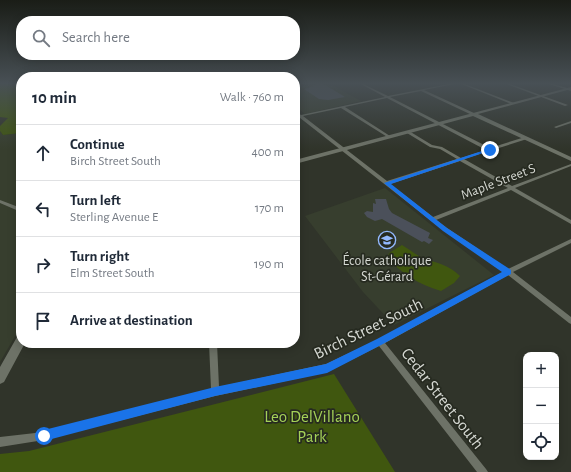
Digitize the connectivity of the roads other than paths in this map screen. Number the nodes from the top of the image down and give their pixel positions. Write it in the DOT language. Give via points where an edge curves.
graph roads {
  1 [pos="351,105"];
  2 [pos="403,105"];
  3 [pos="455,105"];
  4 [pos="505,105"];
  5 [pos="342,107"];
  6 [pos="473,114"];
  7 [pos="300,116"];
  8 [pos="571,122"];
  9 [pos="438,123"];
  10 [pos="556,127"];
  11 [pos="408,132"];
  12 [pos="389,137"];
  13 [pos="526,138"];
  14 [pos="343,149"];
  15 [pos="490,150"];
  16 [pos="460,159"];
  17 [pos="571,159"];
  18 [pos="300,161"];
  19 [pos="571,165"];
  20 [pos="387,183"];
  21 [pos="510,189"];
  22 [pos="0,201"];
  23 [pos="16,208"];
  24 [pos="433,219"];
  25 [pos="571,222"];
  26 [pos="571,240"];
  27 [pos="508,272"];
  28 [pos="571,321"];
  29 [pos="380,342"];
  30 [pos="17,348"];
  31 [pos="213,348"];
  32 [pos="0,378"];
  33 [pos="215,392"];
  34 [pos="0,442"];
  35 [pos="483,472"];
  1 -- 5 [label="street"];
  2 -- 9 [label="street"];
  3 -- 6 [label="street"];
  4 -- 6 [label="street"];
  5 -- 7 [label="street"];
  5 -- 12 [label="street"];
  6 -- 9 [label="street"];
  6 -- 13 [label="street"];
  7 -- 14 [label="street"];
  8 -- 10 [label="street"];
  9 -- 11 [label="street"];
  9 -- 15 [label="street"];
  11 -- 12 [label="street"];
  11 -- 16 [label="street"];
  12 -- 14 [label="street"];
  13 -- 15 [label="street"];
  13 -- 17 [label="street"];
  14 -- 18 [label="street"];
  14 -- 20 [label="street"];
  15 -- 16 [label="street"];
  16 -- 20 [label="street"];
  16 -- 21 [label="street"];
  19 -- 21 [label="street, Maple Street S"];
  20 -- 24 [label="street"];
  21 -- 24 [label="street, Maple Street S"];
  21 -- 25 [label="street"];
  22 -- 23 [label="street"];
  24 -- 27 [label="street"];
  26 -- 27 [label="street, Birch Street South"];
  27 -- 28 [label="street"];
  27 -- 29 [label="street, Birch Street South"];
  29 -- 33 [label="street, Birch Street South" via="327,368"];
  29 -- 35 [label="street, Cedar Street South"];
  30 -- 32 [label="street"];
  31 -- 33 [label="street"];
  33 -- 34 [label="street, Birch Street South" via="44,436"];
}
